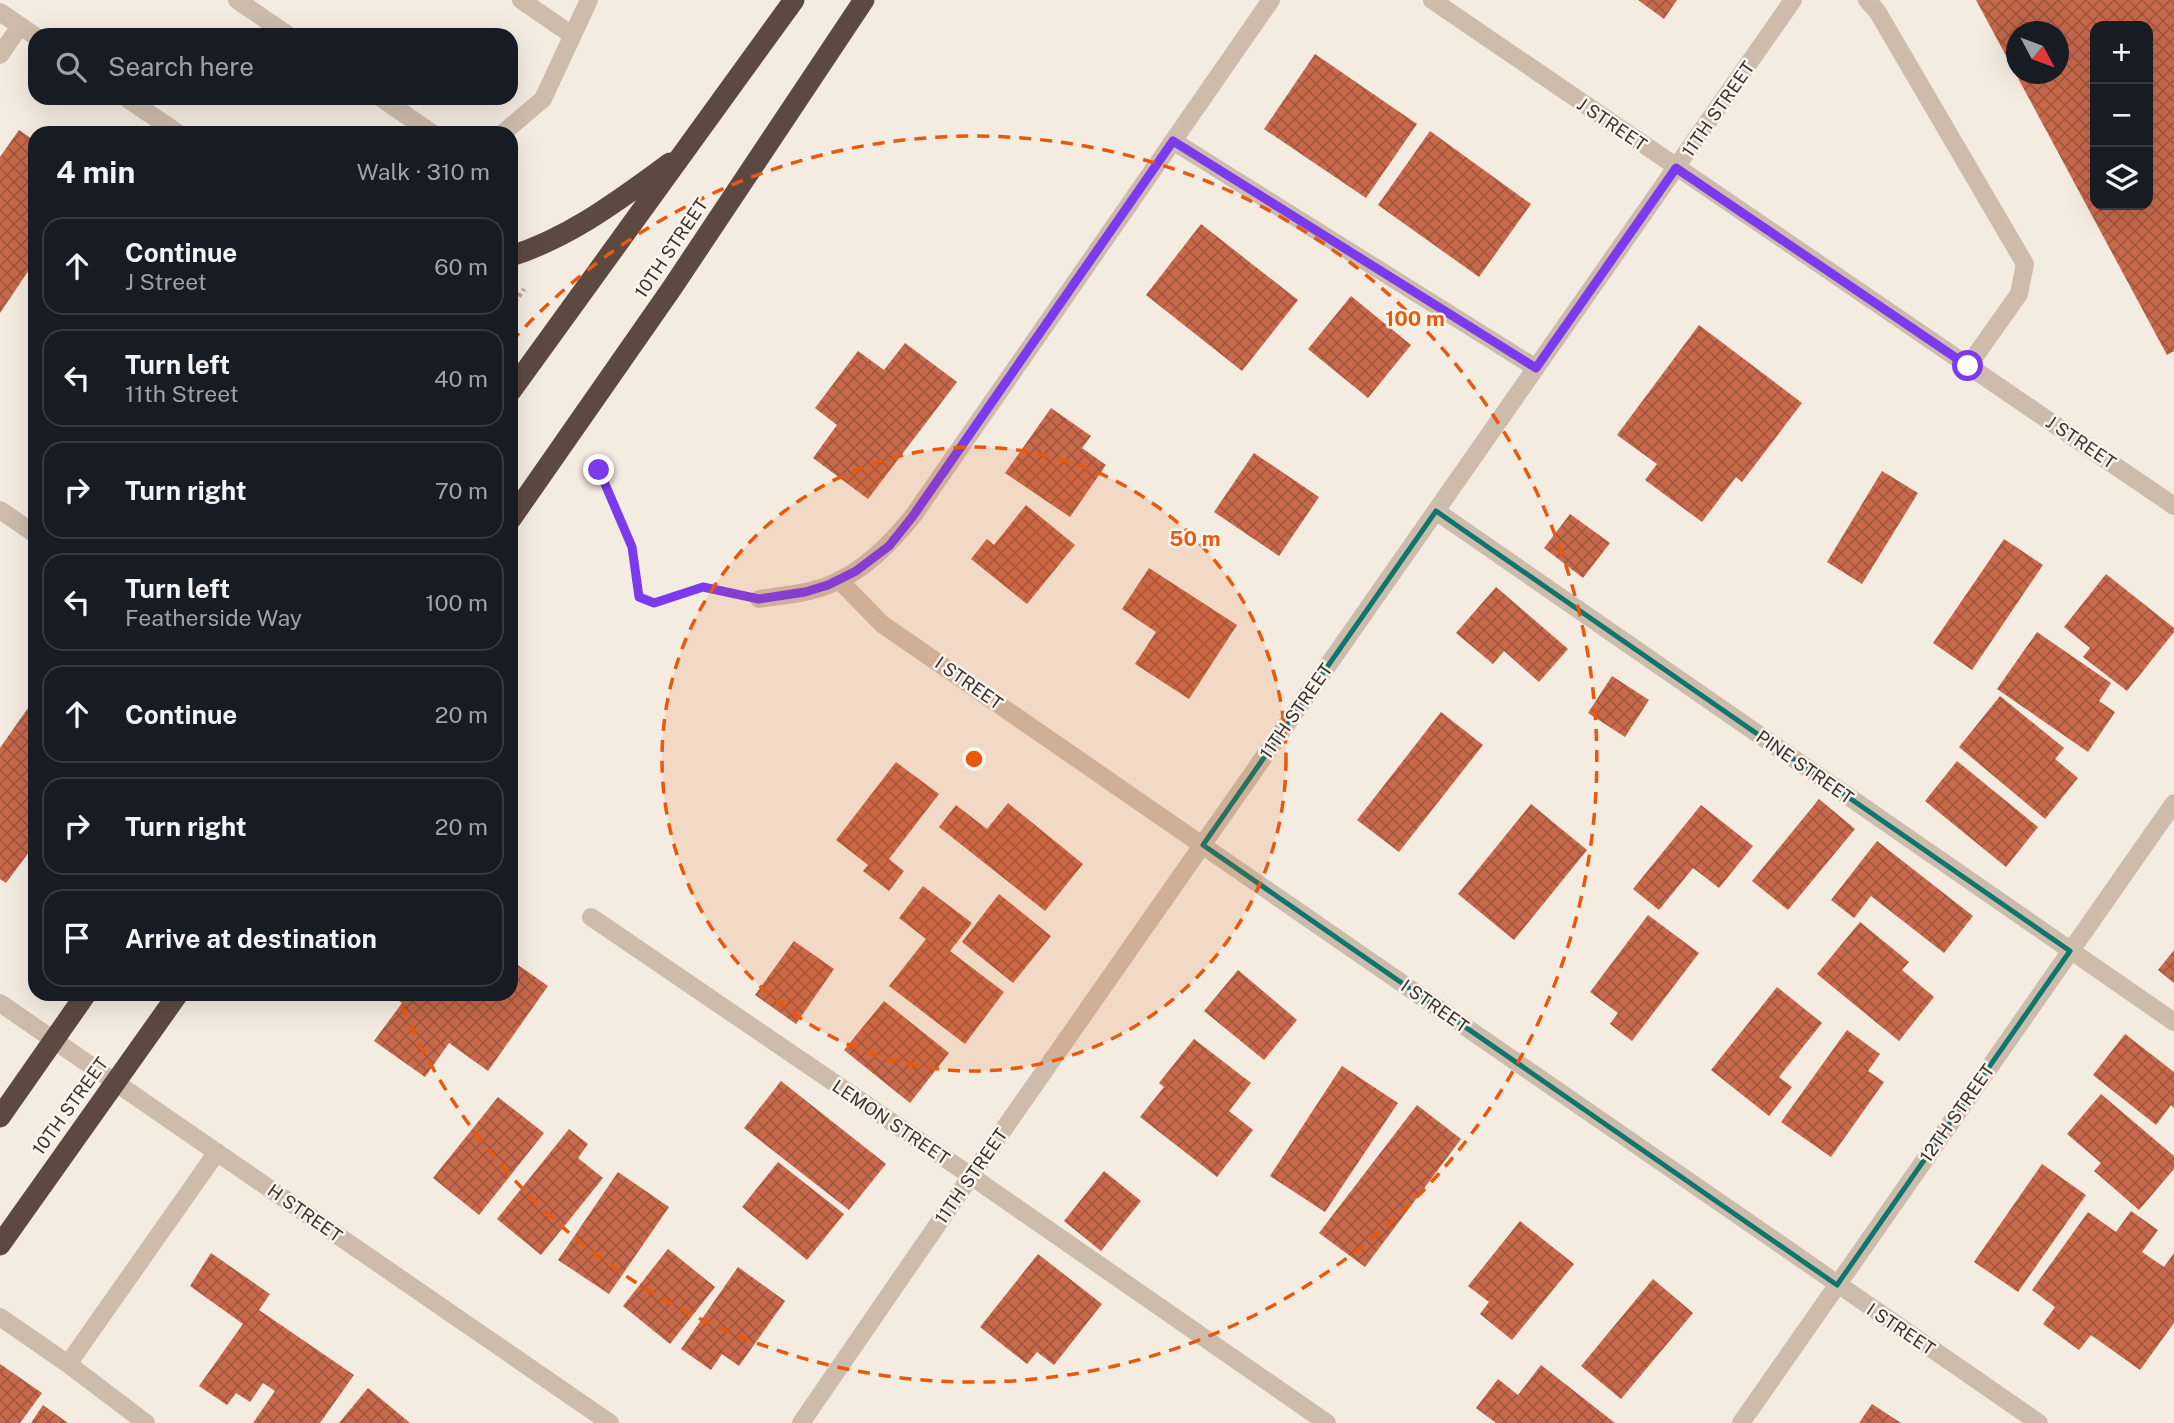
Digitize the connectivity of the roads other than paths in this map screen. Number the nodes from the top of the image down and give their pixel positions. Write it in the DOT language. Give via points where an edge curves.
graph roads {
  1 [pos="237,0"];
  2 [pos="521,0"];
  3 [pos="589,0"];
  4 [pos="794,0"];
  5 [pos="864,0"];
  6 [pos="1271,0"];
  7 [pos="1432,0"];
  8 [pos="1793,0"];
  9 [pos="1867,0"];
  10 [pos="0,12"];
  11 [pos="278,28"];
  12 [pos="27,31"];
  13 [pos="572,36"];
  14 [pos="0,55"];
  15 [pos="137,105"];
  16 [pos="390,105"];
  17 [pos="168,126"];
  18 [pos="422,126"];
  19 [pos="511,126"];
  20 [pos="1173,141"];
  21 [pos="685,152"];
  22 [pos="1676,168"];
  23 [pos="518,254"];
  24 [pos="1968,366"];
  25 [pos="1536,368"];
  26 [pos="518,381"];
  27 [pos="2174,506"];
  28 [pos="518,509"];
  29 [pos="0,510"];
  30 [pos="1436,511"];
  31 [pos="28,529"];
  32 [pos="839,580"];
  33 [pos="759,599"];
  34 [pos="2174,803"];
  35 [pos="1203,845"];
  36 [pos="591,918"];
  37 [pos="2070,951"];
  38 [pos="81,1001"];
  39 [pos="172,1001"];
  40 [pos="0,1003"];
  41 [pos="2174,1022"];
  42 [pos="54,1041"];
  43 [pos="116,1083"];
  44 [pos="0,1117"];
  45 [pos="217,1152"];
  46 [pos="971,1176"];
  47 [pos="0,1245"];
  48 [pos="1837,1285"];
  49 [pos="0,1317"];
  50 [pos="68,1364"];
  51 [pos="146,1423"];
  52 [pos="610,1423"];
  53 [pos="801,1423"];
  54 [pos="1327,1423"];
  55 [pos="1741,1423"];
  56 [pos="2039,1423"];
  1 -- 11 [label="street"];
  2 -- 13 [label="street"];
  3 -- 13 [label="street"];
  4 -- 21 [label="highway"];
  5 -- 28 [label="highway, 10TH STREET"];
  6 -- 20 [label="street"];
  7 -- 22 [label="street, J STREET"];
  8 -- 22 [label="street, 11TH STREET"];
  9 -- 24 [label="street" via="2025,264 2019,294"];
  10 -- 12 [label="street"];
  12 -- 14 [label="street"];
  13 -- 19 [label="street" via="543,99"];
  15 -- 17 [label="street"];
  16 -- 18 [label="street"];
  20 -- 25 [label="street"];
  20 -- 32 [label="street" via="913,516 889,546"];
  21 -- 23 [label="highway" via="596,217"];
  21 -- 26 [label="highway"];
  22 -- 24 [label="street, J STREET"];
  22 -- 25 [label="street, 11TH STREET"];
  24 -- 27 [label="street, J STREET"];
  25 -- 30 [label="street, 11TH STREET"];
  29 -- 31 [label="street"];
  30 -- 35 [label="street, 11TH STREET"];
  30 -- 37 [label="street, PINE STREET"];
  32 -- 33 [label="street" via="805,592"];
  32 -- 35 [label="street, I STREET" via="882,624"];
  34 -- 37 [label="street, 12TH STREET"];
  35 -- 46 [label="street, 11TH STREET"];
  35 -- 48 [label="street, I STREET"];
  36 -- 46 [label="street, LEMON STREET"];
  37 -- 41 [label="street, PINE STREET"];
  37 -- 48 [label="street, 12TH STREET"];
  38 -- 42 [label="highway"];
  39 -- 43 [label="highway, 10TH STREET"];
  40 -- 42 [label="street, H STREET"];
  42 -- 43 [label="street, H STREET"];
  42 -- 44 [label="highway"];
  43 -- 45 [label="street, H STREET"];
  43 -- 47 [label="highway, 10TH STREET"];
  45 -- 50 [label="street"];
  45 -- 52 [label="street, H STREET"];
  46 -- 53 [label="street, 11TH STREET"];
  46 -- 54 [label="street, LEMON STREET"];
  48 -- 55 [label="street, 12TH STREET"];
  48 -- 56 [label="street, I STREET"];
  49 -- 50 [label="street"];
  50 -- 51 [label="street"];
}
